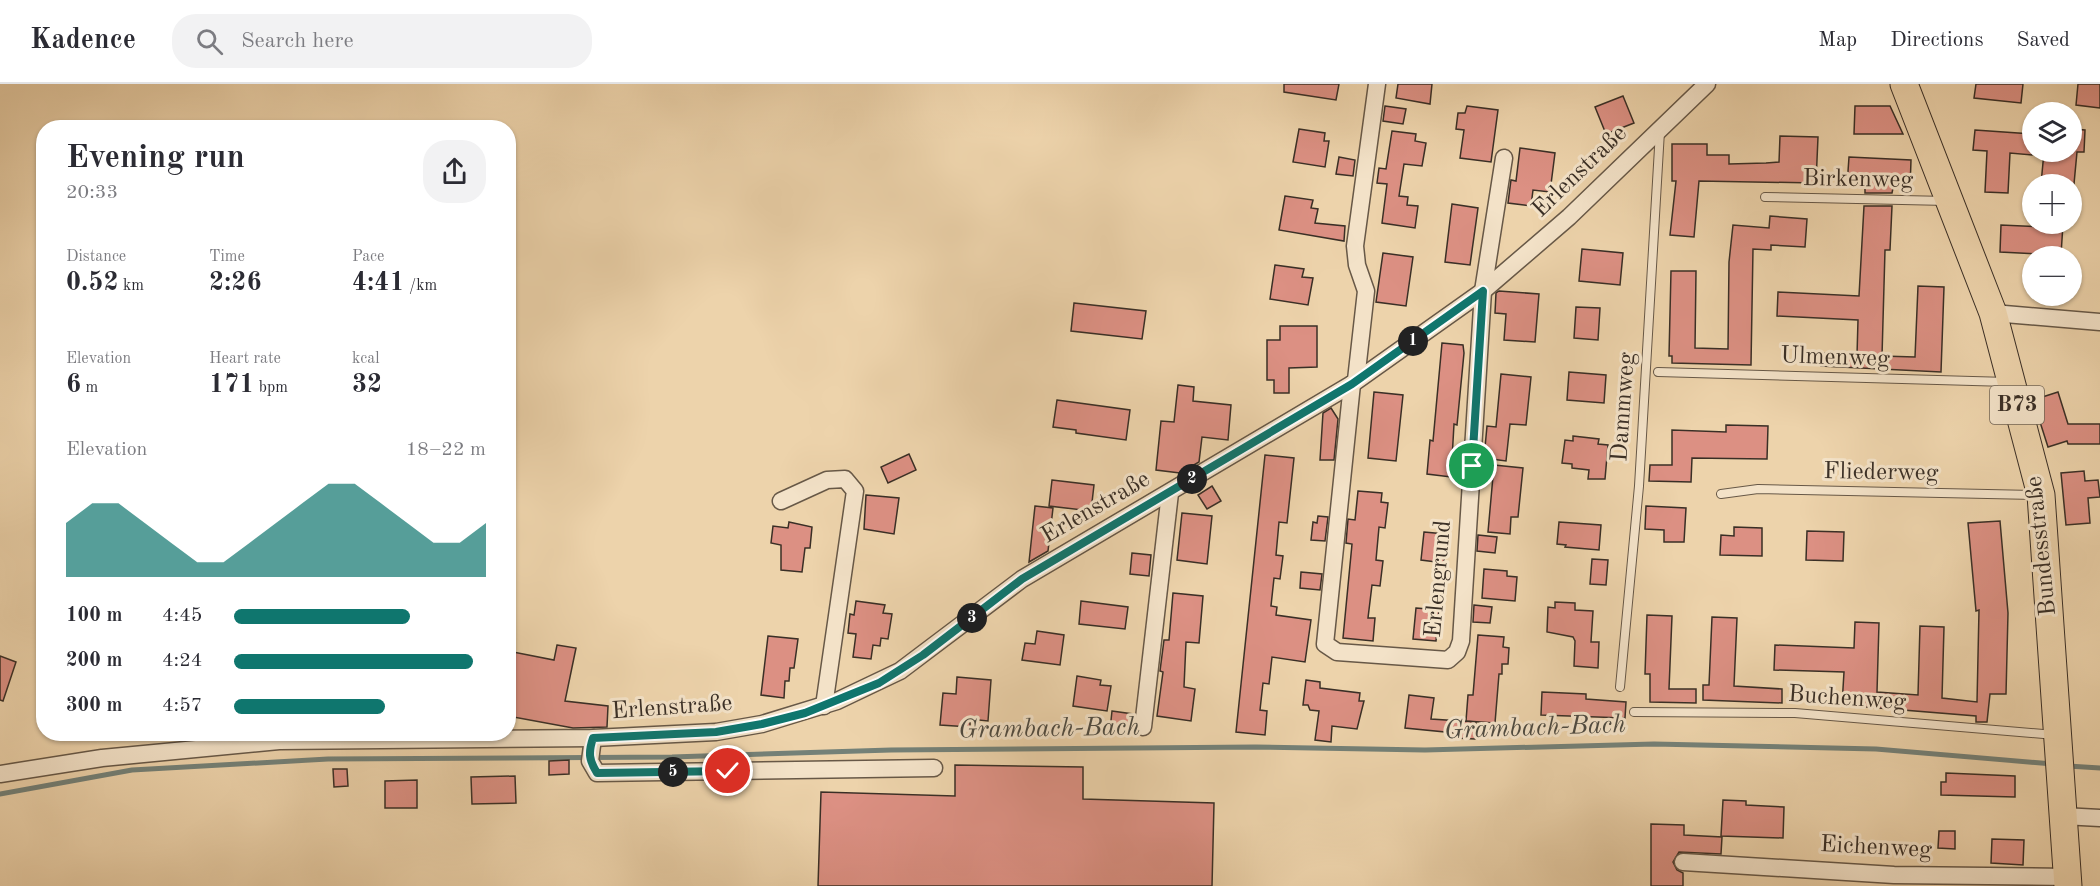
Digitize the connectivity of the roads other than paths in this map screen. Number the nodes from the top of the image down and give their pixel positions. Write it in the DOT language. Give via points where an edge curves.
graph roads {
  1 [pos="1377,84"];
  2 [pos="1707,84"];
  3 [pos="1904,84"];
  4 [pos="1660,128"];
  5 [pos="1504,158"];
  6 [pos="1765,197"];
  7 [pos="1950,201"];
  8 [pos="1483,291"];
  9 [pos="1993,313"];
  10 [pos="2100,322"];
  11 [pos="1658,372"];
  12 [pos="1354,382"];
  13 [pos="2011,382"];
  14 [pos="1170,493"];
  15 [pos="1721,494"];
  16 [pos="2040,495"];
  17 [pos="781,501"];
  18 [pos="1620,687"];
  19 [pos="824,706"];
  20 [pos="1634,712"];
  21 [pos="1143,727"];
  22 [pos="279,741"];
  23 [pos="452,741"];
  24 [pos="2058,742"];
  25 [pos="591,750"];
  26 [pos="934,768"];
  27 [pos="0,774"];
  28 [pos="2063,816"];
  29 [pos="2100,818"];
  30 [pos="1683,862"];
  31 [pos="2068,882"];
  1 -- 12 [label="street" via="1355,246 1365,291"];
  2 -- 4 [label="street, Erlenstraße"];
  3 -- 7 [label="main road, Bundesstraße / B73"];
  4 -- 8 [label="street, Erlenstraße" via="1569,217"];
  4 -- 18 [label="lane, Dammweg" via="1639,486"];
  5 -- 8 [label="street, Erlenstraße"];
  6 -- 7 [label="lane, Birkenweg"];
  7 -- 9 [label="main road, Bundesstraße / B73"];
  8 -- 12 [label="street, Erlenstraße"];
  8 -- 12 [label="street, Erlengrund" via="1461,641 1448,660 1337,652 1325,644"];
  9 -- 10 [label="street"];
  9 -- 13 [label="main road, Bundesstraße / B73"];
  11 -- 13 [label="lane, Ulmenweg"];
  12 -- 14 [label="street, Erlenstraße"];
  13 -- 16 [label="main road, Bundesstraße / B73"];
  14 -- 19 [label="street, Erlenstraße" via="1022,579 900,671"];
  14 -- 21 [label="street"];
  15 -- 16 [label="lane, Fliederweg" via="1758,489"];
  16 -- 24 [label="main road, Bundesstraße / B73"];
  17 -- 19 [label="street" via="827,480 845,480 855,491"];
  19 -- 25 [label="street, Erlenstraße" via="762,724"];
  20 -- 24 [label="lane, Buchenweg" via="1795,713"];
  22 -- 27 [label="street, Erlenstraße" via="102,758"];
  23 -- 25 [label="street, Erlenstraße"];
  24 -- 28 [label="main road, Bundesstraße / B73"];
  25 -- 26 [label="street, Erlenstraße" via="597,773"];
  28 -- 29 [label="street"];
  28 -- 31 [label="main road, Bundesstraße / B73"];
  30 -- 31 [label="street, Eichenweg"];
}
